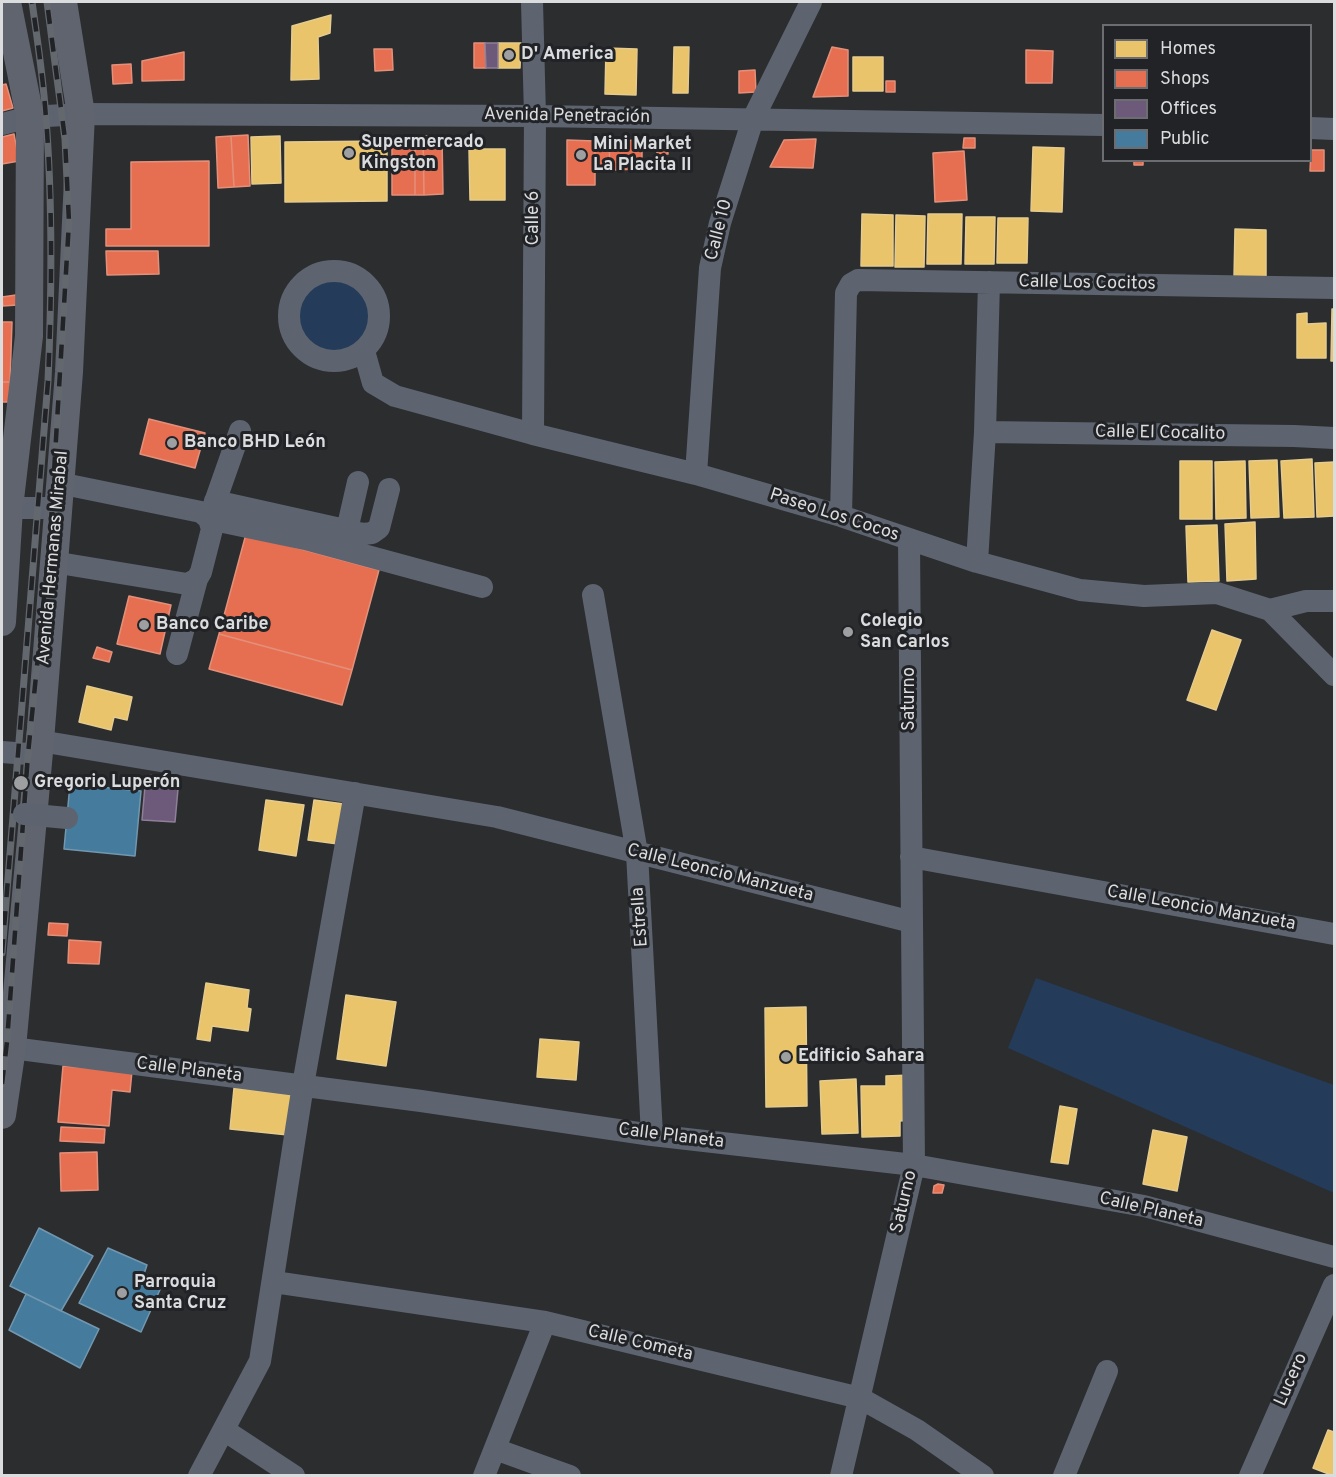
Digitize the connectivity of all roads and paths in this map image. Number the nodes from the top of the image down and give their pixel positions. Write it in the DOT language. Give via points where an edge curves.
graph roads {
  1 [pos="7,2"];
  2 [pos="63,2"];
  3 [pos="532,2"];
  4 [pos="811,2"];
  5 [pos="81,114"];
  6 [pos="535,116"];
  7 [pos="30,117"];
  8 [pos="753,120"];
  9 [pos="2,124"];
  10 [pos="1102,125"];
  11 [pos="1312,128"];
  12 [pos="1335,129"];
  13 [pos="989,282"];
  14 [pos="1335,288"];
  15 [pos="364,351"];
  16 [pos="240,431"];
  17 [pos="986,432"];
  18 [pos="533,434"];
  19 [pos="1335,438"];
  20 [pos="696,474"];
  21 [pos="358,482"];
  22 [pos="389,489"];
  23 [pos="58,495"];
  24 [pos="5,508"];
  25 [pos="212,510"];
  26 [pos="841,516"];
  27 [pos="347,530"];
  28 [pos="909,540"];
  29 [pos="53,562"];
  30 [pos="977,562"];
  31 [pos="197,579"];
  32 [pos="482,587"];
  33 [pos="593,595"];
  34 [pos="1335,602"];
  35 [pos="1270,610"];
  36 [pos="2,622"];
  37 [pos="177,654"];
  38 [pos="1335,675"];
  39 [pos="34,748"];
  40 [pos="2,752"];
  41 [pos="355,794"];
  42 [pos="24,814"];
  43 [pos="67,818"];
  44 [pos="637,853"];
  45 [pos="910,857"];
  46 [pos="912,922"];
  47 [pos="1335,934"];
  48 [pos="7,1048"];
  49 [pos="303,1085"];
  50 [pos="2,1115"];
  51 [pos="652,1135"];
  52 [pos="914,1165"];
  53 [pos="1335,1257"];
  54 [pos="274,1282"];
  55 [pos="1335,1285"];
  56 [pos="545,1322"];
  57 [pos="1107,1371"];
  58 [pos="860,1398"];
  59 [pos="224,1430"];
  60 [pos="495,1449"];
  61 [pos="199,1476"];
  62 [pos="294,1476"];
  63 [pos="484,1476"];
  64 [pos="570,1476"];
  65 [pos="841,1476"];
  66 [pos="983,1476"];
  67 [pos="1064,1476"];
  68 [pos="1250,1476"];
  1 -- 7 [label="main road"];
  2 -- 5 [label="main road, Avenida Hermanas Mirabal"];
  3 -- 6 [label="street, Calle 6"];
  4 -- 8 [label="street, Calle 10"];
  5 -- 6 [label="street, Avenida Penetración"];
  5 -- 7 [label="street, Avenida Penetración"];
  5 -- 23 [label="main road, Avenida Hermanas Mirabal" via="69,372"];
  6 -- 8 [label="street, Avenida Penetración"];
  6 -- 18 [label="street, Calle 6"];
  7 -- 9 [label="street, Avenida Penetración"];
  7 -- 24 [label="main road" via="29,336"];
  8 -- 10 [label="street, Avenida Penetración"];
  8 -- 20 [label="street, Calle 10" via="710,268"];
  11 -- 12 [label="street"];
  13 -- 14 [label="street, Calle Los Cocitos"];
  13 -- 17 [label="street"];
  13 -- 26 [label="street, Calle Los Cocitos" via="858,280 851,284 846,293"];
  15 -- 15 [label="street" via="373,339 379,309 365,283 337,271 322,272 308,279 290,302 288,317 298,344 322,360 344,360"];
  15 -- 18 [label="street, Paseo Los Cocos" via="373,382 395,396"];
  16 -- 25 [label="street"];
  17 -- 19 [label="street, Calle El Cocalito"];
  17 -- 30 [label="street"];
  18 -- 20 [label="street, Paseo Los Cocos"];
  20 -- 26 [label="street, Paseo Los Cocos"];
  21 -- 27 [label="street"];
  22 -- 27 [label="street" via="379,528 363,534"];
  23 -- 24 [label="street"];
  23 -- 25 [label="street" via="201,512"];
  23 -- 29 [label="main road, Avenida Hermanas Mirabal"];
  24 -- 36 [label="main road"];
  25 -- 27 [label="street"];
  25 -- 31 [label="street" via="212,529"];
  25 -- 32 [label="street"];
  26 -- 28 [label="street, Paseo Los Cocos"];
  28 -- 30 [label="street, Paseo Los Cocos"];
  28 -- 45 [label="street, Saturno"];
  29 -- 31 [label="street" via="187,584"];
  29 -- 39 [label="main road, Avenida Hermanas Mirabal"];
  30 -- 35 [label="street, Paseo Los Cocos" via="1080,590 1144,596 1216,593"];
  31 -- 37 [label="street"];
  33 -- 44 [label="street, Estrella"];
  34 -- 35 [label="street" via="1305,601"];
  35 -- 38 [label="street"];
  39 -- 40 [label="street, Calle Leoncio Manzueta"];
  39 -- 41 [label="street, Calle Leoncio Manzueta"];
  39 -- 48 [label="main road, Avenida Hermanas Mirabal"];
  41 -- 44 [label="street, Calle Leoncio Manzueta" via="497,817"];
  41 -- 49 [label="street"];
  42 -- 43 [label="street, bridge"];
  44 -- 46 [label="street, Calle Leoncio Manzueta"];
  44 -- 51 [label="street, Estrella"];
  45 -- 46 [label="street"];
  45 -- 47 [label="street, Calle Leoncio Manzueta"];
  46 -- 52 [label="street, Saturno"];
  48 -- 49 [label="street, Calle Planeta"];
  48 -- 50 [label="main road, Avenida Hermanas Mirabal"];
  49 -- 51 [label="street, Calle Planeta"];
  49 -- 54 [label="street"];
  51 -- 52 [label="street, Calle Planeta"];
  52 -- 53 [label="street, Calle Planeta" via="1144,1206"];
  52 -- 58 [label="street, Saturno"];
  54 -- 56 [label="street, Calle Cometa"];
  54 -- 59 [label="street" via="261,1361"];
  55 -- 68 [label="street, Lucero"];
  56 -- 58 [label="street, Calle Cometa"];
  56 -- 60 [label="street"];
  57 -- 67 [label="street"];
  58 -- 65 [label="street, Saturno"];
  58 -- 66 [label="street, Calle Cometa"];
  59 -- 61 [label="street"];
  59 -- 62 [label="street"];
  60 -- 63 [label="street"];
  60 -- 64 [label="street"];
}
